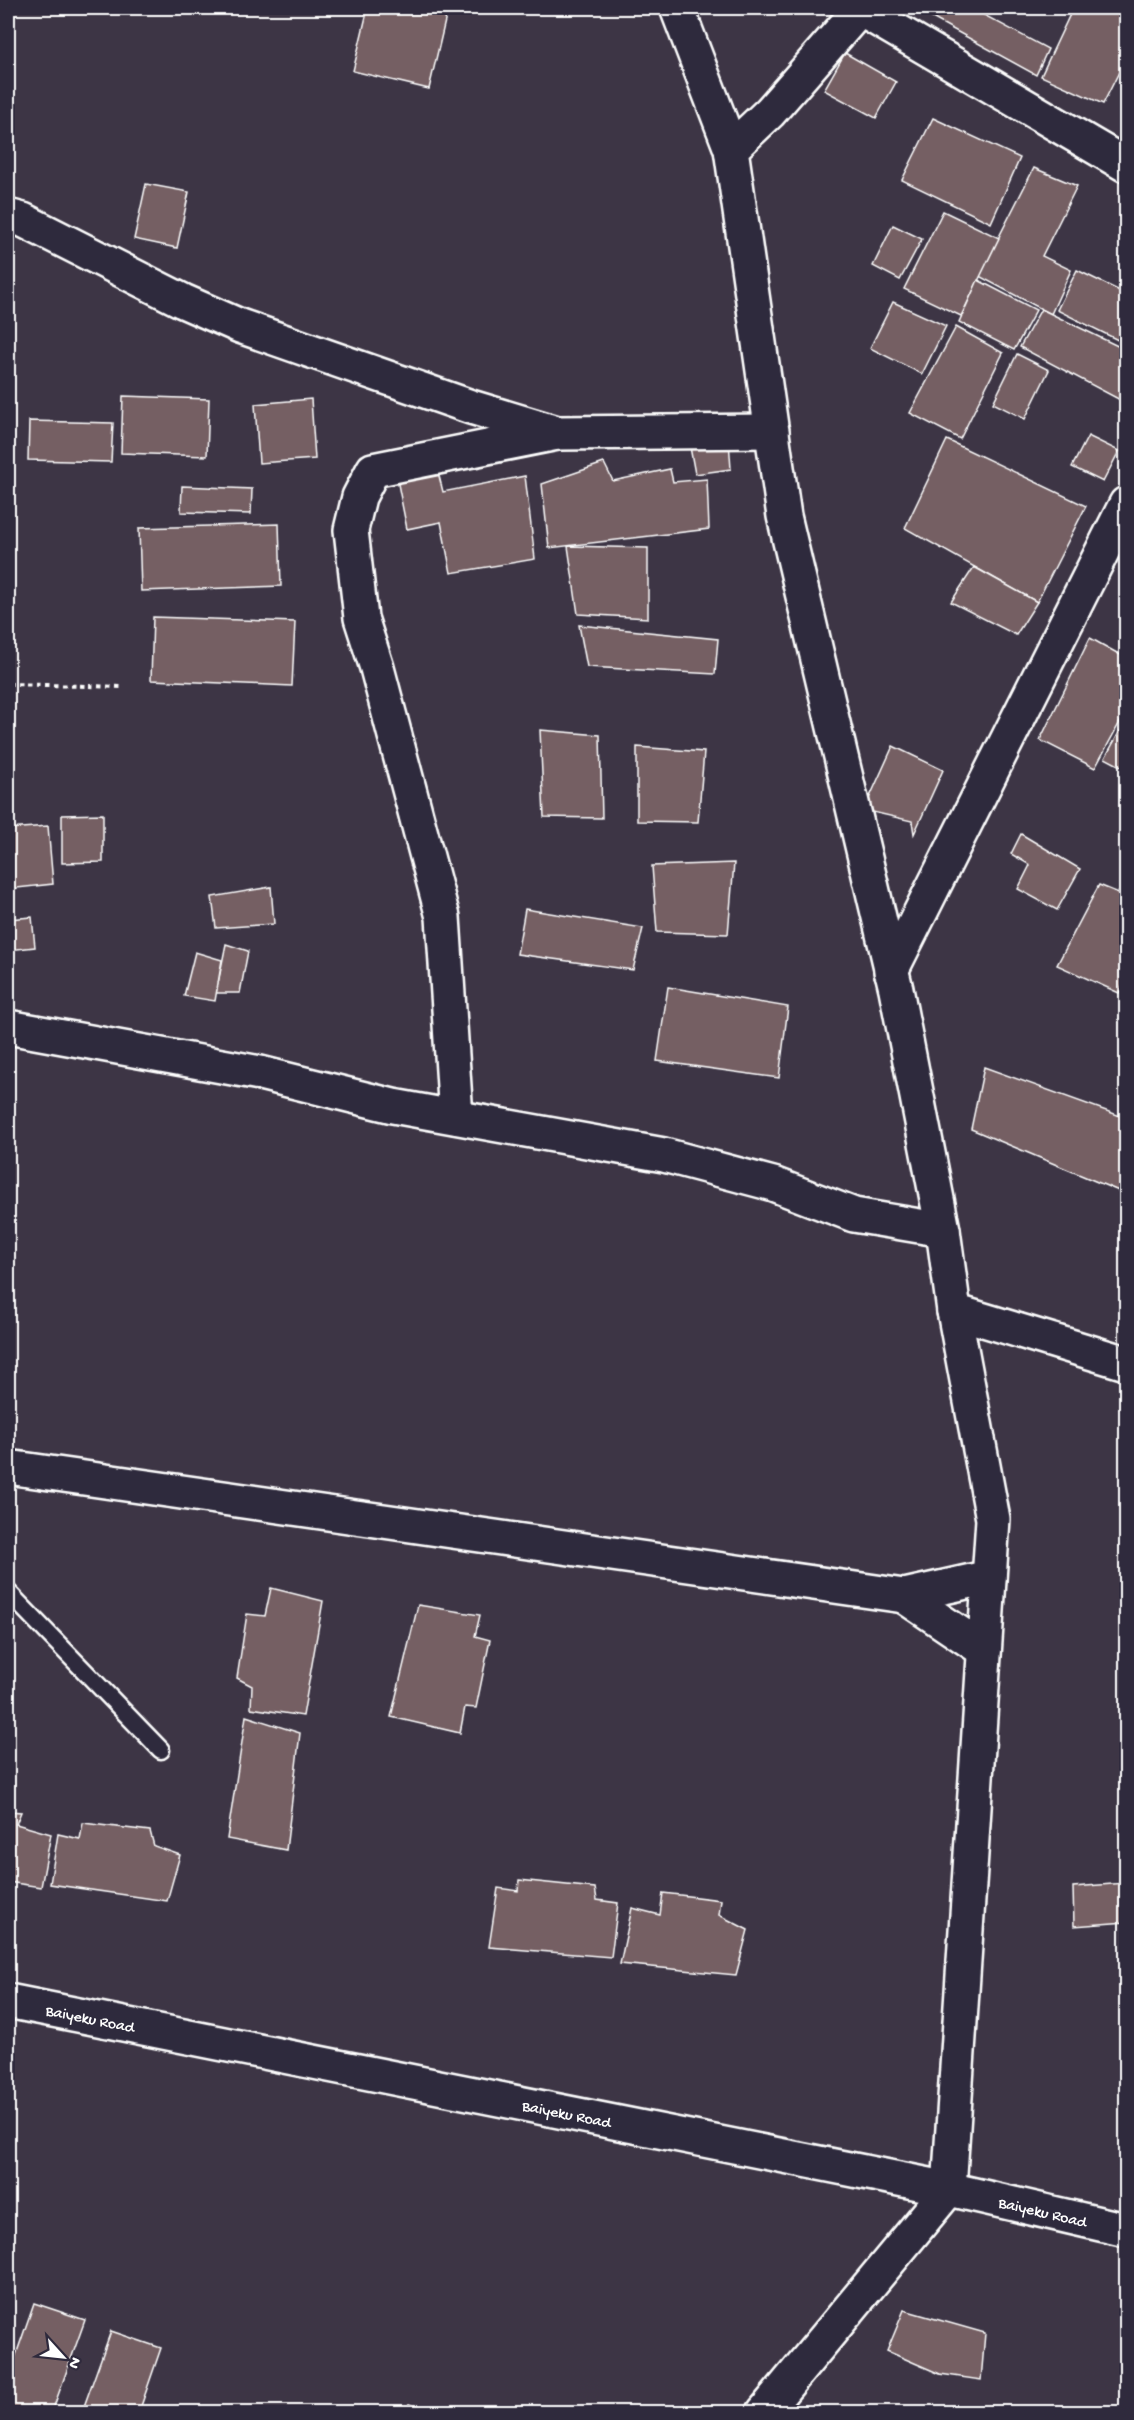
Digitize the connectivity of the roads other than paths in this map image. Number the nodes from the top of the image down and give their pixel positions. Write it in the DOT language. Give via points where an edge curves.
graph roads {
  1 [pos="677,8"];
  2 [pos="861,8"];
  3 [pos="731,148"];
  4 [pos="1126,165"];
  5 [pos="8,216"];
  6 [pos="772,431"];
  7 [pos="557,433"];
  8 [pos="1126,504"];
  9 [pos="891,971"];
  10 [pos="8,1027"];
  11 [pos="456,1117"];
  12 [pos="943,1230"];
  13 [pos="954,1311"];
  14 [pos="1126,1363"];
  15 [pos="8,1467"];
  16 [pos="989,1577"];
  17 [pos="8,1592"];
  18 [pos="904,1596"];
  19 [pos="984,1650"];
  20 [pos="160,1750"];
  21 [pos="8,2001"];
  22 [pos="949,2188"];
  23 [pos="1126,2230"];
  24 [pos="764,2412"];
  1 -- 3 [label="street"];
  2 -- 3 [label="street" via="770,112"];
  2 -- 4 [label="street"];
  3 -- 6 [label="street"];
  5 -- 7 [label="street" via="183,301 261,334"];
  6 -- 7 [label="street"];
  6 -- 9 [label="street" via="784,516"];
  7 -- 11 [label="street" via="373,470 359,497 351,530 361,618 443,917"];
  8 -- 9 [label="street"];
  9 -- 12 [label="street"];
  10 -- 11 [label="street" via="229,1067"];
  11 -- 12 [label="street" via="664,1155 773,1184 854,1215"];
  12 -- 13 [label="street"];
  13 -- 14 [label="street"];
  13 -- 16 [label="street" via="993,1519"];
  15 -- 18 [label="street"];
  16 -- 18 [label="street"];
  16 -- 19 [label="street"];
  17 -- 20 [label="lane"];
  18 -- 19 [label="street"];
  19 -- 22 [label="street"];
  21 -- 22 [label="street, Baiyeku Road"];
  22 -- 23 [label="street, Baiyeku Road"];
  22 -- 24 [label="street"];
}
